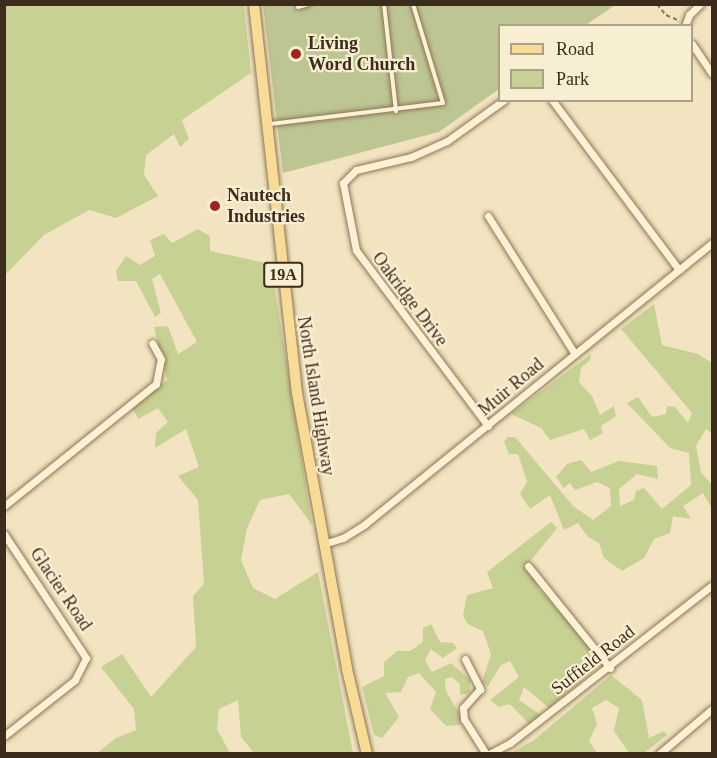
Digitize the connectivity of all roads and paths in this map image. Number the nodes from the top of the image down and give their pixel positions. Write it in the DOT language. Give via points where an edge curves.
graph roads {
  1 [pos="254,4"];
  2 [pos="309,4"];
  3 [pos="384,4"];
  4 [pos="413,4"];
  5 [pos="657,4"];
  6 [pos="700,4"];
  7 [pos="298,7"];
  8 [pos="686,24"];
  9 [pos="693,46"];
  10 [pos="712,74"];
  11 [pos="501,102"];
  12 [pos="553,102"];
  13 [pos="396,111"];
  14 [pos="266,124"];
  15 [pos="488,216"];
  16 [pos="712,243"];
  17 [pos="679,270"];
  18 [pos="152,343"];
  19 [pos="575,354"];
  20 [pos="488,426"];
  21 [pos="4,507"];
  22 [pos="4,534"];
  23 [pos="323,544"];
  24 [pos="528,566"];
  25 [pos="712,585"];
  26 [pos="465,659"];
  27 [pos="610,668"];
  28 [pos="712,709"];
  29 [pos="4,735"];
  30 [pos="367,753"];
  31 [pos="487,753"];
  32 [pos="659,753"];
  1 -- 14 [label="main road, North Island Highway / 19A"];
  2 -- 7 [label="lane"];
  3 -- 13 [label="lane"];
  4 -- 13 [label="lane" via="442,103"];
  5 -- 8 [label="path" via="666,15"];
  6 -- 8 [label="street"];
  9 -- 10 [label="street"];
  11 -- 20 [label="street, Oakridge Drive" via="447,141 411,158 347,175 344,193 356,250"];
  12 -- 17 [label="street"];
  13 -- 14 [label="lane"];
  14 -- 23 [label="main road, North Island Highway / 19A" via="297,393"];
  15 -- 19 [label="street"];
  16 -- 17 [label="street, Muir Road"];
  17 -- 19 [label="street, Muir Road"];
  18 -- 21 [label="street" via="160,359 156,384"];
  19 -- 20 [label="street, Muir Road"];
  20 -- 23 [label="street, Muir Road" via="352,534"];
  22 -- 29 [label="street, Glacier Road" via="86,658 75,680"];
  23 -- 30 [label="main road, North Island Highway / 19A"];
  24 -- 27 [label="street"];
  25 -- 27 [label="street, Suffield Road"];
  26 -- 31 [label="street" via="480,689 463,708 464,719"];
  27 -- 31 [label="street, Suffield Road" via="510,743"];
  28 -- 32 [label="street"];
}
